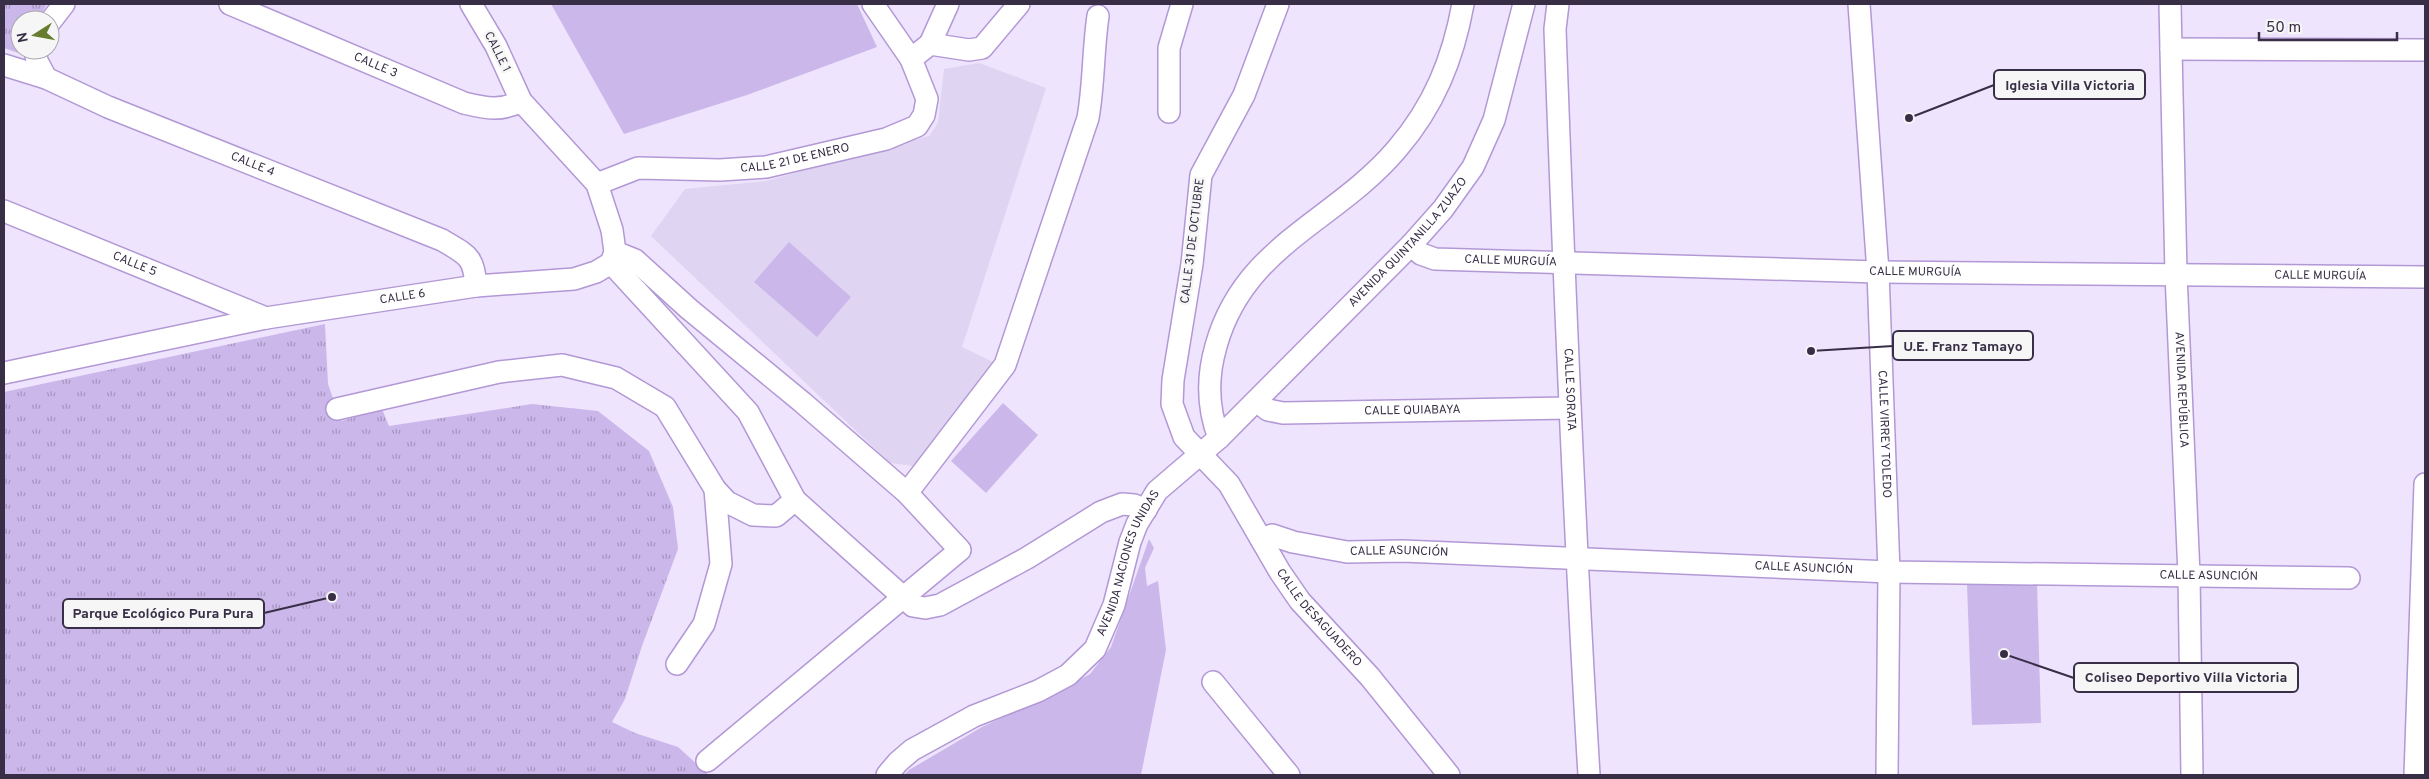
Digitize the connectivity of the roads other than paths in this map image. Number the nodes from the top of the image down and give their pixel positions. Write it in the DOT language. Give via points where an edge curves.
graph roads {
  1 [pos="230,4"];
  2 [pos="471,4"];
  3 [pos="873,4"];
  4 [pos="948,4"];
  5 [pos="1019,4"];
  6 [pos="1182,4"];
  7 [pos="1278,4"];
  8 [pos="1463,4"];
  9 [pos="1524,4"];
  10 [pos="1558,4"];
  11 [pos="1859,4"];
  12 [pos="2170,4"];
  13 [pos="889,13"];
  14 [pos="1098,16"];
  15 [pos="930,44"];
  16 [pos="2171,49"];
  17 [pos="2425,50"];
  18 [pos="37,60"];
  19 [pos="911,60"];
  20 [pos="4,65"];
  21 [pos="46,78"];
  22 [pos="521,101"];
  23 [pos="1169,112"];
  24 [pos="597,184"];
  25 [pos="4,211"];
  26 [pos="1411,245"];
  27 [pos="613,258"];
  28 [pos="1563,262"];
  29 [pos="1878,272"];
  30 [pos="2176,274"];
  31 [pos="2425,277"];
  32 [pos="476,286"];
  33 [pos="266,318"];
  34 [pos="4,373"];
  35 [pos="1257,401"];
  36 [pos="1570,408"];
  37 [pos="337,409"];
  38 [pos="1220,438"];
  39 [pos="1201,455"];
  40 [pos="2425,484"];
  41 [pos="715,489"];
  42 [pos="907,493"];
  43 [pos="795,500"];
  44 [pos="1146,510"];
  45 [pos="1261,539"];
  46 [pos="1576,558"];
  47 [pos="1889,572"];
  48 [pos="2189,575"];
  49 [pos="2349,578"];
  50 [pos="903,598"];
  51 [pos="677,664"];
  52 [pos="1213,682"];
  53 [pos="707,761"];
  54 [pos="887,775"];
  55 [pos="1289,775"];
  56 [pos="1449,775"];
  57 [pos="1590,775"];
  58 [pos="1887,775"];
  59 [pos="2192,775"];
  60 [pos="2415,775"];
  1 -- 22 [label="street, CALLE 3" via="464,103 494,110"];
  2 -- 22 [label="street, CALLE 1" via="496,46"];
  3 -- 13 [label="street"];
  4 -- 15 [label="street"];
  5 -- 15 [label="street" via="982,48 970,50"];
  6 -- 23 [label="street" via="1169,48"];
  7 -- 39 [label="street, CALLE 31 DE OCTUBRE" via="1244,95 1201,174 1172,404 1184,438"];
  8 -- 38 [label="street" via="1457,37 1434,98 1417,124 1362,183 1260,265 1223,321 1209,380 1212,416"];
  9 -- 26 [label="street, AVENIDA QUINTANILLA ZUAZO" via="1494,120 1484,145 1473,167 1443,209"];
  10 -- 28 [label="street, CALLE SORATA" via="1555,29"];
  11 -- 29 [label="street, CALLE VIRREY TOLEDO"];
  12 -- 16 [label="street, AVENIDA REPÚBLICA"];
  13 -- 19 [label="street"];
  14 -- 42 [label="street" via="1088,118 1005,365"];
  15 -- 19 [label="street"];
  16 -- 17 [label="street"];
  16 -- 30 [label="street, AVENIDA REPÚBLICA"];
  18 -- 21 [label="street"];
  19 -- 24 [label="street, CALLE 21 DE ENERO" via="927,99 924,115 917,126 886,139 766,167 720,170 638,168"];
  20 -- 21 [label="street, CALLE 4"];
  21 -- 32 [label="street, CALLE 4" via="108,107 442,240 466,255 475,267"];
  22 -- 24 [label="street"];
  24 -- 27 [label="street" via="612,230"];
  25 -- 33 [label="street, CALLE 5"];
  26 -- 28 [label="street, CALLE MURGUÍA" via="1421,254 1435,259"];
  26 -- 35 [label="street, AVENIDA QUINTANILLA ZUAZO"];
  27 -- 32 [label="street, CALLE 6" via="596,272 574,279"];
  27 -- 42 [label="street" via="635,260"];
  27 -- 43 [label="street" via="748,412"];
  28 -- 29 [label="street, CALLE MURGUÍA"];
  28 -- 36 [label="street, CALLE SORATA"];
  29 -- 30 [label="street, CALLE MURGUÍA"];
  29 -- 47 [label="street, CALLE VIRREY TOLEDO"];
  30 -- 31 [label="street, CALLE MURGUÍA"];
  30 -- 48 [label="street, AVENIDA REPÚBLICA"];
  32 -- 33 [label="street, CALLE 6"];
  33 -- 34 [label="street, CALLE 6"];
  35 -- 36 [label="street, CALLE QUIABAYA" via="1268,410 1283,413"];
  35 -- 38 [label="street, AVENIDA QUINTANILLA ZUAZO"];
  36 -- 46 [label="street, CALLE SORATA"];
  37 -- 41 [label="street" via="499,372 562,365 616,378 665,408"];
  38 -- 39 [label="street, AVENIDA NACIONES UNIDAS"];
  39 -- 44 [label="street, AVENIDA NACIONES UNIDAS" via="1157,492"];
  39 -- 45 [label="street, CALLE DESAGUADERO" via="1229,484"];
  40 -- 60 [label="street"];
  41 -- 43 [label="street" via="727,502 753,515 776,516"];
  41 -- 51 [label="street" via="721,564 704,624"];
  42 -- 50 [label="street" via="960,550"];
  43 -- 50 [label="street"];
  44 -- 50 [label="street" via="1122,504 1101,512 1027,558 940,605 913,606"];
  44 -- 54 [label="street, AVENIDA NACIONES UNIDAS" via="1130,542 1104,631 1084,662 1068,675 1038,690 935,736 912,750"];
  45 -- 46 [label="street, CALLE ASUNCIÓN" via="1272,535 1347,552"];
  45 -- 56 [label="street, CALLE DESAGUADERO" via="1300,601 1370,677"];
  46 -- 47 [label="street, CALLE ASUNCIÓN"];
  46 -- 57 [label="street, CALLE SORATA"];
  47 -- 48 [label="street, CALLE ASUNCIÓN"];
  47 -- 58 [label="street, CALLE VIRREY TOLEDO"];
  48 -- 49 [label="street, CALLE ASUNCIÓN"];
  48 -- 59 [label="street, AVENIDA REPÚBLICA"];
  50 -- 53 [label="street"];
  52 -- 55 [label="street"];
}
